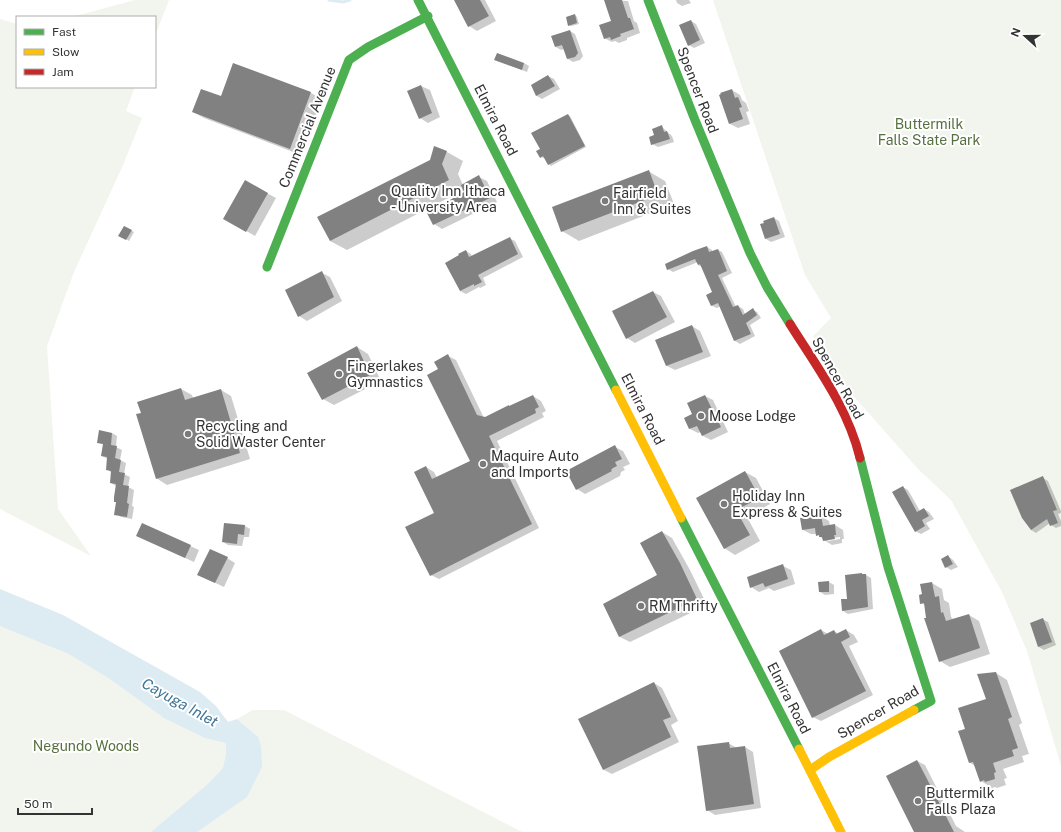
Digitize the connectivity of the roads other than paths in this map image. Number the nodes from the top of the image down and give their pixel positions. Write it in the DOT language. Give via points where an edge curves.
graph roads {
  1 [pos="418,0"];
  2 [pos="648,0"];
  3 [pos="428,16"];
  4 [pos="268,267"];
  5 [pos="810,770"];
  6 [pos="841,832"];
  1 -- 3 [label="main road, Elmira Road"];
  2 -- 5 [label="main road, Spencer Road" via="694,120 750,253 767,287 834,393 849,423 888,567 931,701"];
  3 -- 4 [label="main road, Commercial Avenue" via="349,60"];
  3 -- 5 [label="main road, Elmira Road"];
  5 -- 6 [label="main road, Elmira Road"];
}
